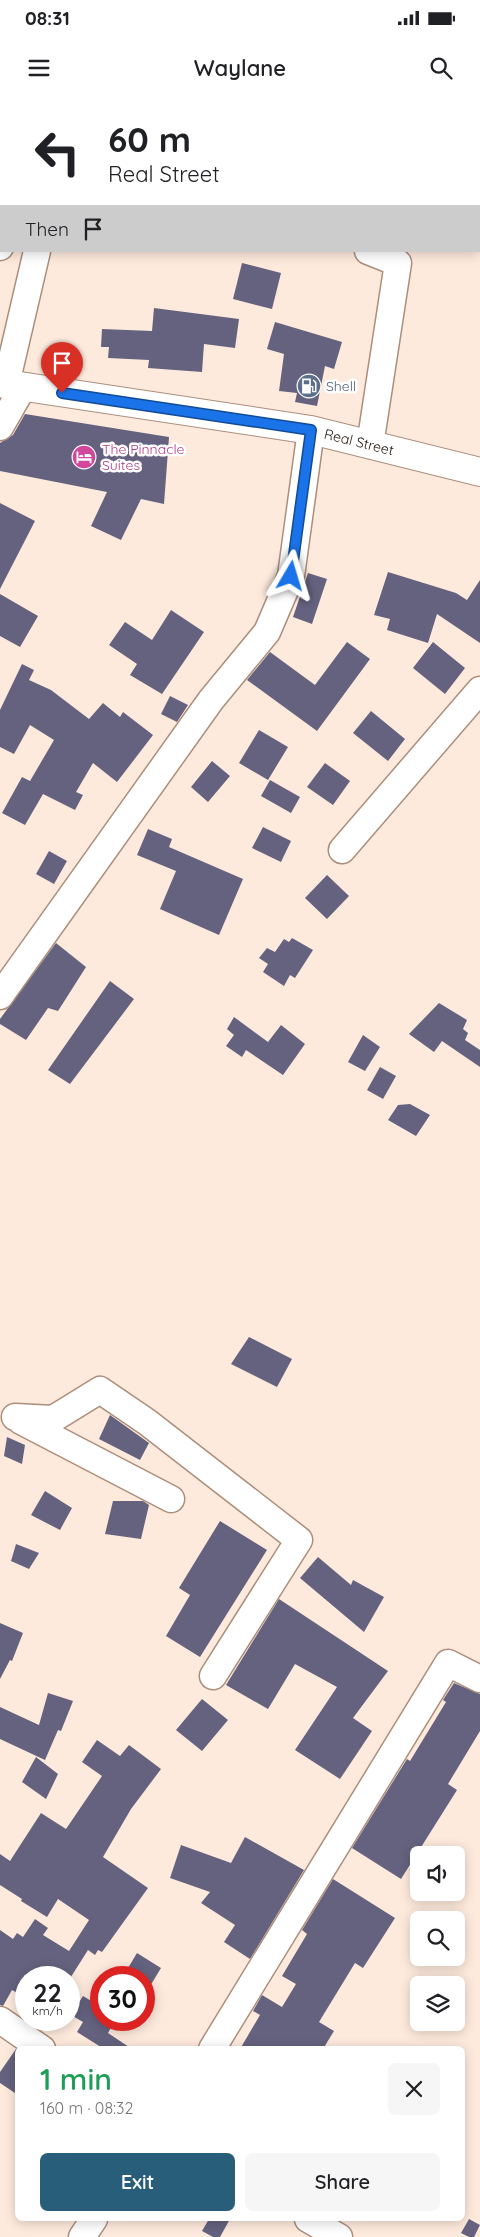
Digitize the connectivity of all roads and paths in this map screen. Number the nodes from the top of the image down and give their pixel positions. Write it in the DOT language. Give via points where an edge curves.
graph roads {
  1 [pos="38,252"];
  2 [pos="370,252"];
  3 [pos="10,385"];
  4 [pos="0,427"];
  5 [pos="311,430"];
  6 [pos="370,445"];
  7 [pos="480,472"];
  8 [pos="480,690"];
  9 [pos="342,850"];
  10 [pos="0,996"];
  11 [pos="7,1413"];
  12 [pos="171,1499"];
  13 [pos="213,1676"];
  14 [pos="480,1679"];
  15 [pos="0,2020"];
  16 [pos="38,2046"];
  17 [pos="214,2046"];
  18 [pos="93,2221"];
  19 [pos="311,2221"];
  20 [pos="82,2237"];
  21 [pos="339,2237"];
  1 -- 3 [label="street"];
  2 -- 6 [label="street" via="398,263"];
  3 -- 4 [label="street"];
  3 -- 5 [label="main road, Real Street"];
  5 -- 6 [label="main road, Real Street"];
  5 -- 10 [label="street" via="291,576 267,632 211,700"];
  6 -- 7 [label="main road, Real Street"];
  8 -- 9 [label="street"];
  11 -- 12 [label="street"];
  11 -- 13 [label="street" via="53,1419 100,1390 148,1422 299,1540"];
  14 -- 17 [label="street" via="448,1663"];
  15 -- 16 [label="street"];
  18 -- 20 [label="street"];
  19 -- 21 [label="street"];
}
